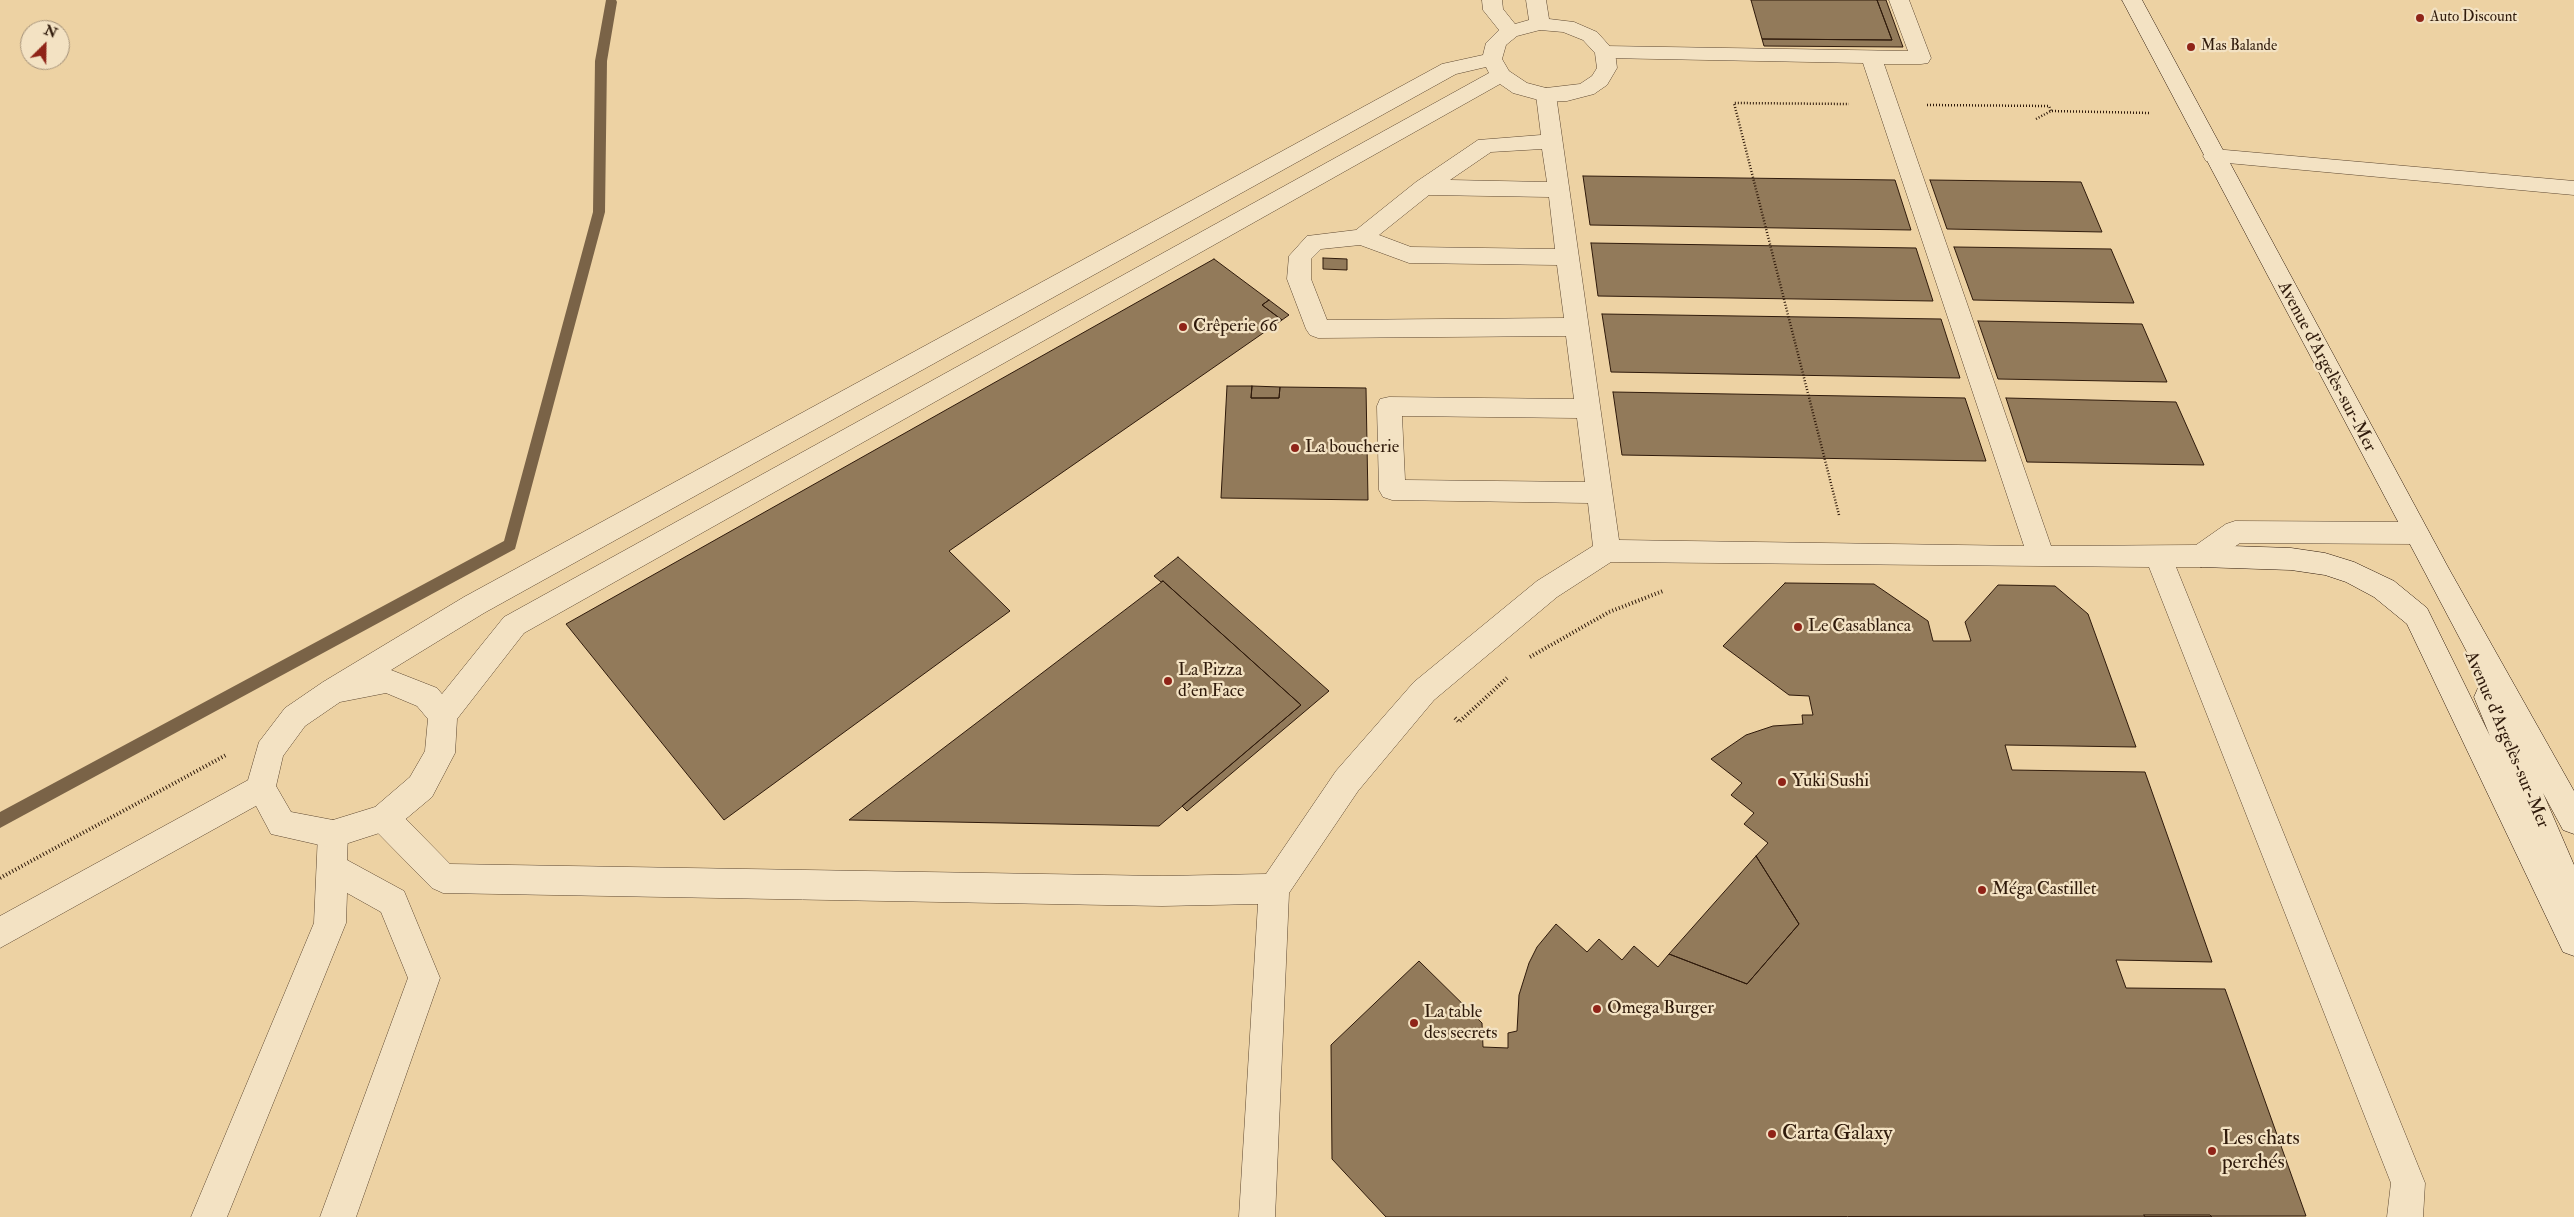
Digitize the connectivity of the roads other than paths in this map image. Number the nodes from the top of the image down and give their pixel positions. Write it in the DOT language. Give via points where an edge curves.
graph roads {
  1 [pos="1492,0"];
  2 [pos="1536,0"];
  3 [pos="1899,0"];
  4 [pos="2132,0"];
  5 [pos="1540,24"];
  6 [pos="1510,31"];
  7 [pos="1606,60"];
  8 [pos="1873,63"];
  9 [pos="1496,67"];
  10 [pos="1546,95"];
  11 [pos="1552,141"];
  12 [pos="2214,156"];
  13 [pos="1424,187"];
  14 [pos="2574,188"];
  15 [pos="1559,190"];
  16 [pos="1362,237"];
  17 [pos="1568,257"];
  18 [pos="1577,328"];
  19 [pos="1588,409"];
  20 [pos="1599,493"];
  21 [pos="2415,533"];
  22 [pos="1607,551"];
  23 [pos="2200,556"];
  24 [pos="2041,557"];
  25 [pos="2158,557"];
  26 [pos="2439,578"];
  27 [pos="333,691"];
  28 [pos="443,715"];
  29 [pos="261,787"];
  30 [pos="384,818"];
  31 [pos="2574,820"];
  32 [pos="333,834"];
  33 [pos="332,868"];
  34 [pos="1274,889"];
  35 [pos="2574,903"];
  36 [pos="0,933"];
  37 [pos="2574,941"];
  38 [pos="209,1217"];
  39 [pos="338,1217"];
  40 [pos="1257,1217"];
  41 [pos="2405,1217"];
  1 -- 6 [label="street" via="1493,10"];
  2 -- 5 [label="street"];
  3 -- 8 [label="street" via="1921,58"];
  4 -- 12 [label="street, Avenue d'Argelès-sur-Mer"];
  5 -- 6 [label="street"];
  5 -- 7 [label="street" via="1567,26 1590,36"];
  6 -- 9 [label="street" via="1496,43"];
  7 -- 8 [label="street"];
  7 -- 10 [label="street" via="1600,80 1587,89"];
  8 -- 24 [label="street"];
  9 -- 10 [label="street" via="1520,88"];
  9 -- 27 [label="street" via="1449,69 474,605"];
  9 -- 28 [label="street" via="514,625"];
  10 -- 11 [label="street"];
  11 -- 13 [label="street" via="1486,145"];
  11 -- 15 [label="street"];
  12 -- 14 [label="street"];
  12 -- 21 [label="street, Avenue d'Argelès-sur-Mer"];
  13 -- 15 [label="street"];
  13 -- 16 [label="street"];
  15 -- 17 [label="street"];
  16 -- 17 [label="street" via="1409,255"];
  16 -- 18 [label="street" via="1315,242 1300,256 1299,279 1318,329"];
  17 -- 18 [label="street"];
  18 -- 19 [label="street"];
  19 -- 20 [label="street"];
  19 -- 20 [label="street" via="1389,406 1392,490"];
  20 -- 22 [label="street"];
  21 -- 23 [label="street" via="2235,532"];
  21 -- 26 [label="street, Avenue d'Argelès-sur-Mer"];
  22 -- 24 [label="street"];
  22 -- 34 [label="street" via="1547,589 1424,691 1346,781"];
  23 -- 25 [label="street"];
  23 -- 37 [label="street" via="2291,559 2325,564 2354,573 2384,589 2416,616"];
  24 -- 25 [label="street"];
  25 -- 41 [label="street" via="2408,1183"];
  26 -- 31 [label="street, Avenue d'Argelès-sur-Mer"];
  26 -- 35 [label="street, Avenue d'Argelès-sur-Mer"];
  27 -- 28 [label="street" via="387,682 427,697"];
  27 -- 29 [label="street" via="295,717 269,751"];
  28 -- 30 [label="street" via="440,753 422,787"];
  29 -- 32 [label="street" via="282,824"];
  29 -- 36 [label="street"];
  30 -- 32 [label="street"];
  30 -- 34 [label="street" via="443,878 1152,891"];
  32 -- 33 [label="street"];
  33 -- 38 [label="street" via="330,923"];
  33 -- 39 [label="street" via="393,902 424,978"];
  34 -- 40 [label="street"];
}
